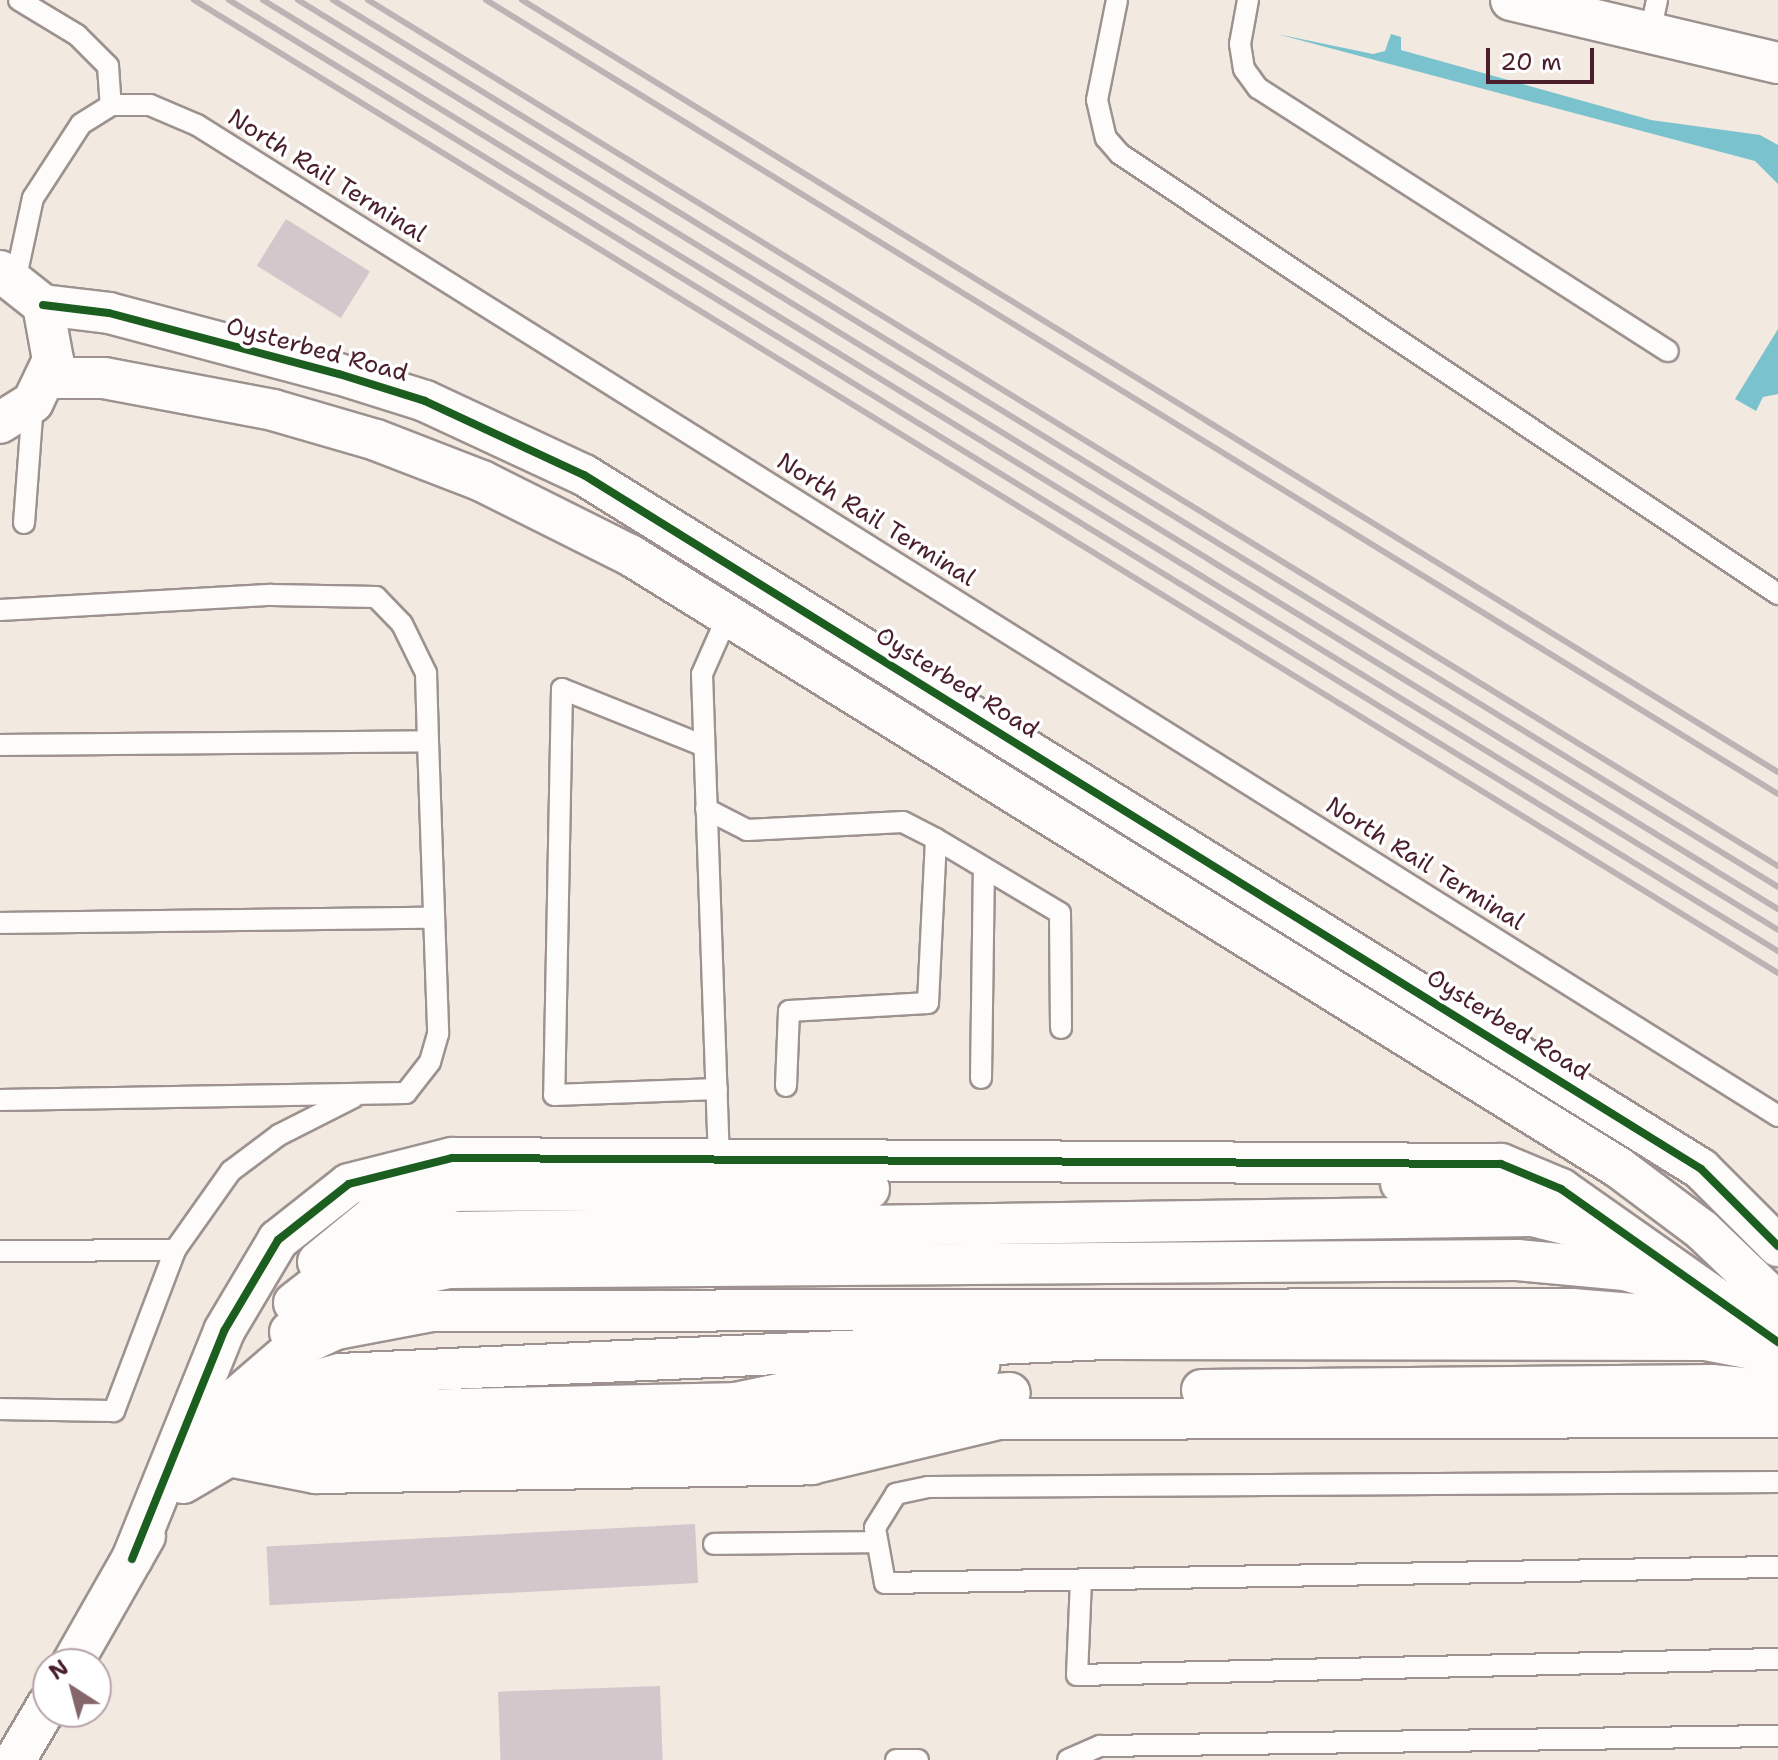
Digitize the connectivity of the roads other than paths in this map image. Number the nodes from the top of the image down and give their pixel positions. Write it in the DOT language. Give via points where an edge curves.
graph roads {
  1 [pos="19,0"];
  2 [pos="1117,0"];
  3 [pos="1248,0"];
  4 [pos="1511,0"];
  5 [pos="1654,16"];
  6 [pos="1778,63"];
  7 [pos="111,105"];
  8 [pos="20,285"];
  9 [pos="1668,351"];
  10 [pos="27,401"];
  11 [pos="24,523"];
  12 [pos="1778,594"];
  13 [pos="0,610"];
  14 [pos="728,615"];
  15 [pos="428,741"];
  16 [pos="0,745"];
  17 [pos="704,746"];
  18 [pos="706,809"];
  19 [pos="936,839"];
  20 [pos="984,868"];
  21 [pos="434,918"];
  22 [pos="0,923"];
  23 [pos="1061,1028"];
  24 [pos="981,1078"];
  25 [pos="786,1086"];
  26 [pos="717,1089"];
  27 [pos="362,1093"];
  28 [pos="0,1100"];
  29 [pos="1778,1116"];
  30 [pos="719,1161"];
  31 [pos="1778,1246"];
  32 [pos="175,1250"];
  33 [pos="0,1251"];
  34 [pos="1656,1255"];
  35 [pos="1717,1301"];
  36 [pos="1778,1303"];
  37 [pos="1778,1342"];
  38 [pos="1778,1354"];
  39 [pos="1778,1372"];
  40 [pos="1778,1391"];
  41 [pos="224,1403"];
  42 [pos="0,1409"];
  43 [pos="1778,1417"];
  44 [pos="1778,1482"];
  45 [pos="175,1486"];
  46 [pos="876,1542"];
  47 [pos="714,1544"];
  48 [pos="132,1559"];
  49 [pos="1778,1567"];
  50 [pos="1081,1580"];
  51 [pos="81,1648"];
  52 [pos="1778,1659"];
  53 [pos="32,1727"];
  54 [pos="1778,1736"];
  55 [pos="14,1753"];
  56 [pos="896,1760"];
  57 [pos="918,1760"];
  58 [pos="1068,1760"];
  1 -- 7 [label="lane" via="77,35 108,66"];
  2 -- 12 [label="lane" via="1097,100 1106,138 1120,154"];
  3 -- 9 [label="lane" via="1240,44 1244,69 1258,88"];
  4 -- 5 [label="street"];
  5 -- 6 [label="street"];
  7 -- 8 [label="lane" via="81,124 50,162 33,198"];
  7 -- 29 [label="lane, North Rail Terminal" via="150,105 197,125"];
  8 -- 10 [label="street" via="53,332"];
  8 -- 31 [label="street, Oysterbed Road" via="425,401 584,475 1701,1169"];
  10 -- 11 [label="lane"];
  10 -- 14 [label="street" via="104,378 257,407 376,440 482,481"];
  13 -- 15 [label="lane" via="272,595 376,597 402,624 426,673"];
  14 -- 17 [label="lane" via="702,674"];
  14 -- 36 [label="street" via="1618,1167 1702,1230"];
  15 -- 16 [label="lane"];
  15 -- 21 [label="lane"];
  17 -- 18 [label="lane"];
  17 -- 26 [label="lane" via="562,689 554,1095"];
  18 -- 19 [label="lane" via="747,830 903,822"];
  18 -- 26 [label="lane"];
  19 -- 20 [label="lane"];
  19 -- 25 [label="lane" via="928,1003 789,1011"];
  20 -- 23 [label="lane" via="1060,913"];
  20 -- 24 [label="lane"];
  21 -- 22 [label="lane"];
  21 -- 27 [label="lane" via="438,1034 430,1062 406,1093"];
  26 -- 30 [label="lane"];
  27 -- 28 [label="lane"];
  27 -- 32 [label="lane" via="279,1135 231,1171"];
  30 -- 34 [label="street" via="1450,1158 1501,1164 1561,1189"];
  30 -- 48 [label="street" via="452,1158 393,1168 314,1206 278,1240 237,1305"];
  32 -- 33 [label="lane"];
  32 -- 42 [label="lane" via="114,1411"];
  34 -- 35 [label="street"];
  34 -- 41 [label="street" via="1587,1225 1518,1216 453,1232 395,1242 348,1261 271,1326"];
  35 -- 37 [label="street"];
  35 -- 41 [label="street" via="1625,1270 1558,1261 449,1268 413,1271 332,1302 261,1358"];
  37 -- 45 [label="street" via="1732,1324 1664,1312 1573,1309 431,1311 336,1329 293,1349 245,1389"];
  38 -- 45 [label="street" via="1706,1340 1105,1339 340,1374 272,1392 237,1411"];
  39 -- 45 [label="street" via="1676,1360 957,1365 735,1403 269,1410 210,1444"];
  40 -- 45 [label="street" via="1562,1385 996,1394 862,1410 772,1432 257,1438 219,1449"];
  41 -- 45 [label="street"];
  43 -- 45 [label="street" via="998,1419 797,1465 316,1473 229,1456"];
  44 -- 46 [label="lane" via="928,1487 896,1494 875,1528"];
  45 -- 48 [label="street"];
  46 -- 47 [label="lane"];
  46 -- 50 [label="lane" via="885,1583"];
  48 -- 51 [label="street"];
  49 -- 50 [label="lane"];
  50 -- 52 [label="lane" via="1077,1675"];
  53 -- 55 [label="street"];
  54 -- 58 [label="lane" via="1100,1746"];
  56 -- 57 [label="lane"];
}
